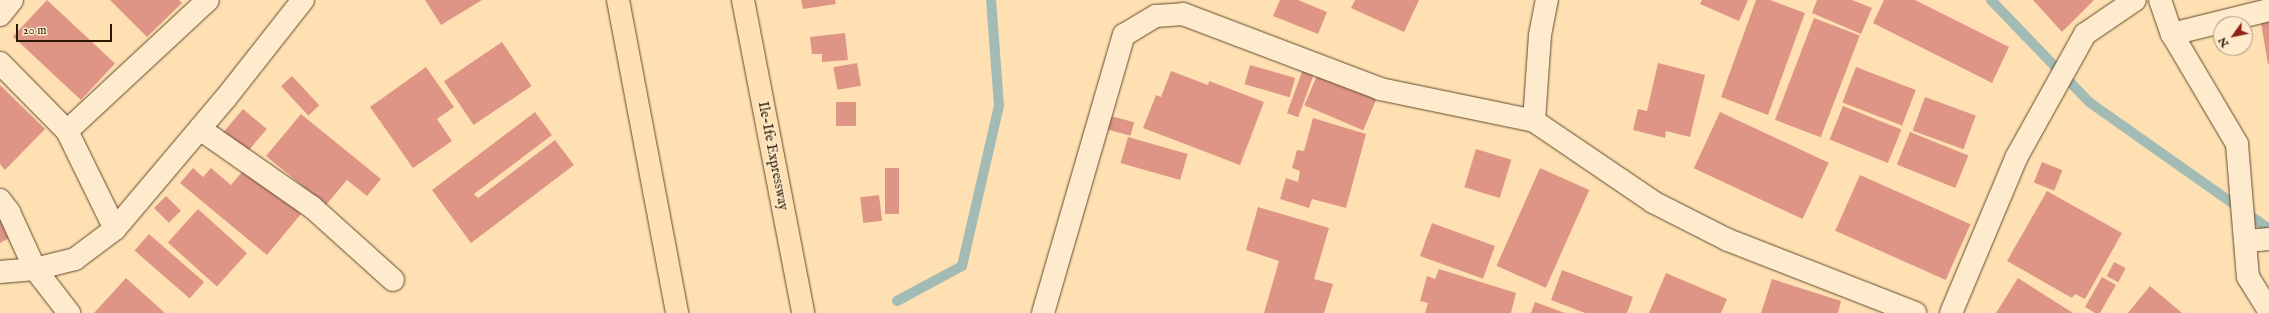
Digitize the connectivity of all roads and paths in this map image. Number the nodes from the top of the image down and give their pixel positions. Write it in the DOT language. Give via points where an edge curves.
graph roads {
  1 [pos="12,0"];
  2 [pos="208,0"];
  3 [pos="302,0"];
  4 [pos="618,0"];
  5 [pos="743,0"];
  6 [pos="1548,0"];
  7 [pos="2135,0"];
  8 [pos="2160,0"];
  9 [pos="2269,10"];
  10 [pos="0,15"];
  11 [pos="2172,34"];
  12 [pos="0,63"];
  13 [pos="1534,121"];
  14 [pos="200,129"];
  15 [pos="67,131"];
  16 [pos="0,200"];
  17 [pos="115,229"];
  18 [pos="2269,239"];
  19 [pos="2247,241"];
  20 [pos="35,269"];
  21 [pos="0,272"];
  22 [pos="393,280"];
  23 [pos="2269,310"];
  24 [pos="69,313"];
  25 [pos="677,313"];
  26 [pos="803,313"];
  27 [pos="1043,313"];
  28 [pos="1915,313"];
  29 [pos="1951,313"];
  1 -- 10 [label="street"];
  2 -- 15 [label="street"];
  3 -- 14 [label="street"];
  4 -- 25 [label="highway"];
  5 -- 26 [label="highway, Ile-Ife Expressway"];
  6 -- 13 [label="street" via="1540,35"];
  7 -- 29 [label="street" via="2085,34 2016,158"];
  8 -- 11 [label="street"];
  9 -- 11 [label="street"];
  11 -- 19 [label="street" via="2237,144"];
  12 -- 15 [label="street"];
  13 -- 27 [label="street" via="1380,89 1183,14 1156,16 1124,35"];
  13 -- 28 [label="street" via="1653,202 1728,240"];
  14 -- 17 [label="street"];
  14 -- 22 [label="street" via="312,206"];
  15 -- 17 [label="street"];
  16 -- 20 [label="street" via="9,212"];
  17 -- 20 [label="street" via="75,259"];
  18 -- 19 [label="street"];
  19 -- 23 [label="street" via="2248,277"];
  20 -- 21 [label="street"];
  20 -- 24 [label="street"];
}
